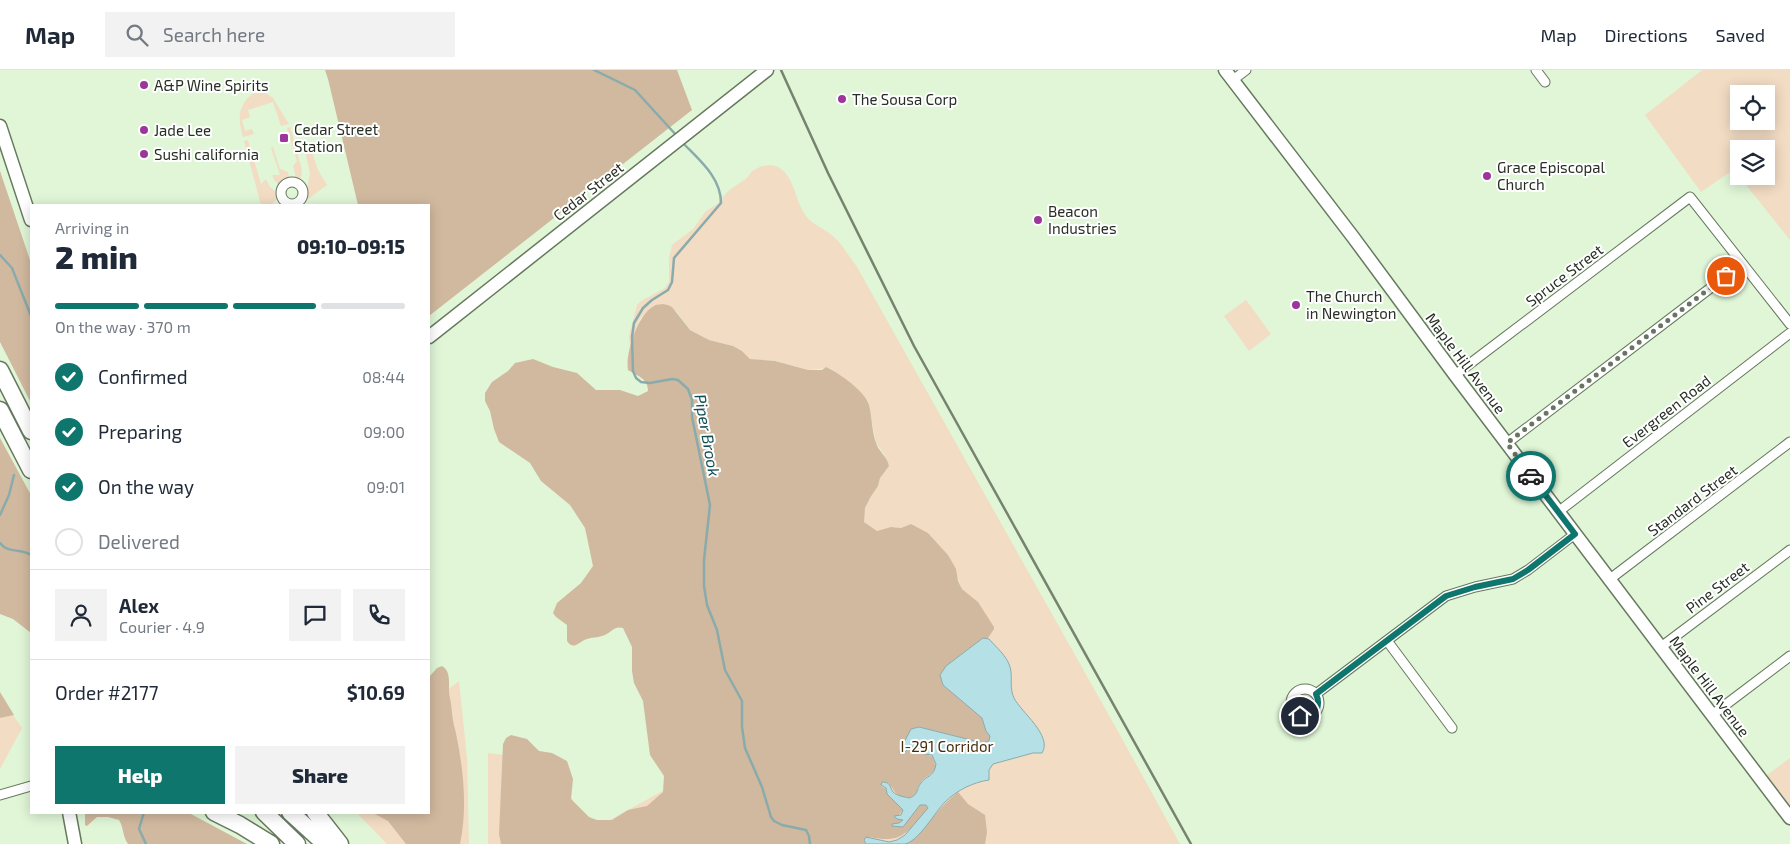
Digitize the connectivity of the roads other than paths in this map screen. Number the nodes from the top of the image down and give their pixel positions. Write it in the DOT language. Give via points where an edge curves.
graph roads {
  1 [pos="767,70"];
  2 [pos="1246,70"];
  3 [pos="1536,70"];
  4 [pos="1229,75"];
  5 [pos="1545,82"];
  6 [pos="0,126"];
  7 [pos="30,217"];
  8 [pos="1742,264"];
  9 [pos="1790,324"];
  10 [pos="1790,333"];
  11 [pos="430,336"];
  12 [pos="0,370"];
  13 [pos="1455,375"];
  14 [pos="0,410"];
  15 [pos="30,428"];
  16 [pos="1790,442"];
  17 [pos="1507,443"];
  18 [pos="30,468"];
  19 [pos="1558,512"];
  20 [pos="1575,534"];
  21 [pos="1790,550"];
  22 [pos="1610,579"];
  23 [pos="1388,642"];
  24 [pos="1661,647"];
  25 [pos="1790,656"];
  26 [pos="1316,694"];
  27 [pos="1712,715"];
  28 [pos="1452,728"];
  29 [pos="30,786"];
  30 [pos="0,795"];
  31 [pos="69,814"];
  32 [pos="218,814"];
  33 [pos="266,814"];
  34 [pos="292,814"];
  35 [pos="317,814"];
  36 [pos="1790,818"];
  37 [pos="75,844"];
  38 [pos="271,844"];
  39 [pos="297,844"];
  40 [pos="325,844"];
  41 [pos="340,844"];
  1 -- 11 [label="street, Cedar Street"];
  2 -- 4 [label="street"];
  3 -- 5 [label="street"];
  4 -- 13 [label="street, Maple Hill Avenue"];
  6 -- 7 [label="street"];
  8 -- 9 [label="street"];
  8 -- 13 [label="street, Spruce Street" via="1690,197"];
  8 -- 17 [label="street"];
  10 -- 19 [label="street, Evergreen Road"];
  12 -- 15 [label="highway"];
  13 -- 17 [label="street, Maple Hill Avenue"];
  14 -- 18 [label="highway"];
  16 -- 22 [label="street, Standard Street"];
  17 -- 19 [label="street, Maple Hill Avenue"];
  19 -- 20 [label="street, Maple Hill Avenue"];
  20 -- 22 [label="street, Maple Hill Avenue"];
  20 -- 23 [label="street" via="1513,579 1446,596"];
  21 -- 24 [label="street, Pine Street"];
  22 -- 24 [label="street, Maple Hill Avenue"];
  23 -- 26 [label="street"];
  23 -- 28 [label="street"];
  24 -- 27 [label="street, Maple Hill Avenue"];
  25 -- 27 [label="street"];
  27 -- 36 [label="street, Maple Hill Avenue"];
  29 -- 30 [label="street"];
  31 -- 37 [label="street"];
  32 -- 38 [label="highway"];
  33 -- 39 [label="highway"];
  34 -- 40 [label="highway"];
  35 -- 41 [label="highway"];
}
